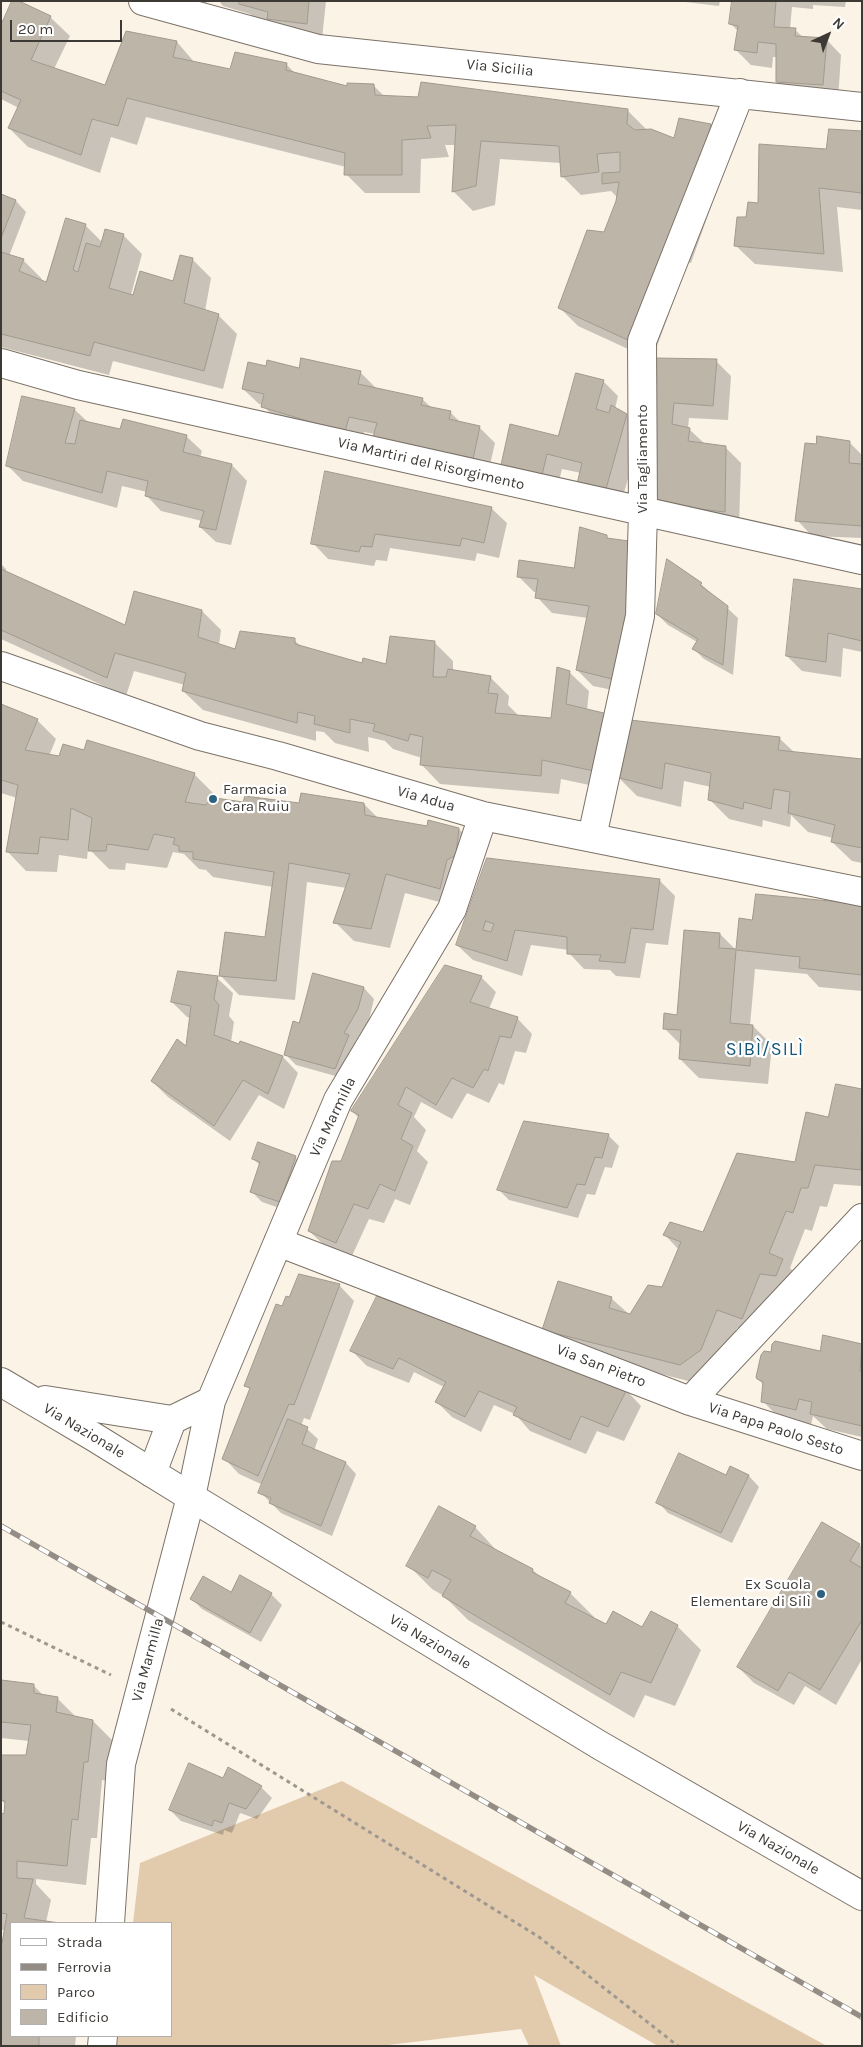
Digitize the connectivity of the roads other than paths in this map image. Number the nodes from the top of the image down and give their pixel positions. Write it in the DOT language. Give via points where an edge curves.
graph roads {
  1 [pos="143,1"];
  2 [pos="740,93"];
  3 [pos="862,106"];
  4 [pos="1,363"];
  5 [pos="643,512"];
  6 [pos="862,560"];
  7 [pos="1,666"];
  8 [pos="483,816"];
  9 [pos="592,838"];
  10 [pos="862,892"];
  11 [pos="862,1218"];
  12 [pos="278,1242"];
  13 [pos="12,1389"];
  14 [pos="211,1400"];
  15 [pos="690,1401"];
  16 [pos="172,1420"];
  17 [pos="862,1456"];
  18 [pos="152,1473"];
  19 [pos="190,1497"];
  20 [pos="862,1896"];
  21 [pos="110,1922"];
  1 -- 2 [label="street, Via Sicilia" via="318,50"];
  2 -- 3 [label="street, Via Sicilia"];
  2 -- 5 [label="street, Via Tagliamento" via="642,341"];
  4 -- 5 [label="street, Via Martiri del Risorgimento" via="78,385"];
  5 -- 6 [label="street, Via Martiri del Risorgimento"];
  5 -- 9 [label="street, Via Tagliamento" via="640,616"];
  7 -- 8 [label="street, Via Adua" via="200,736"];
  8 -- 9 [label="street, Via Adua"];
  8 -- 12 [label="street, Via Marmilla" via="452,909 338,1100"];
  9 -- 10 [label="street, Via Adua"];
  11 -- 15 [label="street"];
  12 -- 14 [label="street, Via Marmilla"];
  12 -- 15 [label="street, Via San Pietro"];
  13 -- 16 [label="street" via="72,1405"];
  13 -- 18 [label="street, Via Nazionale"];
  14 -- 16 [label="street"];
  14 -- 19 [label="street, Via Marmilla"];
  15 -- 17 [label="street, Via Papa Paolo Sesto"];
  16 -- 18 [label="street"];
  18 -- 19 [label="street, Via Nazionale"];
  19 -- 20 [label="street, Via Nazionale" via="601,1746"];
  19 -- 21 [label="street, Via Marmilla" via="121,1764"];
}
